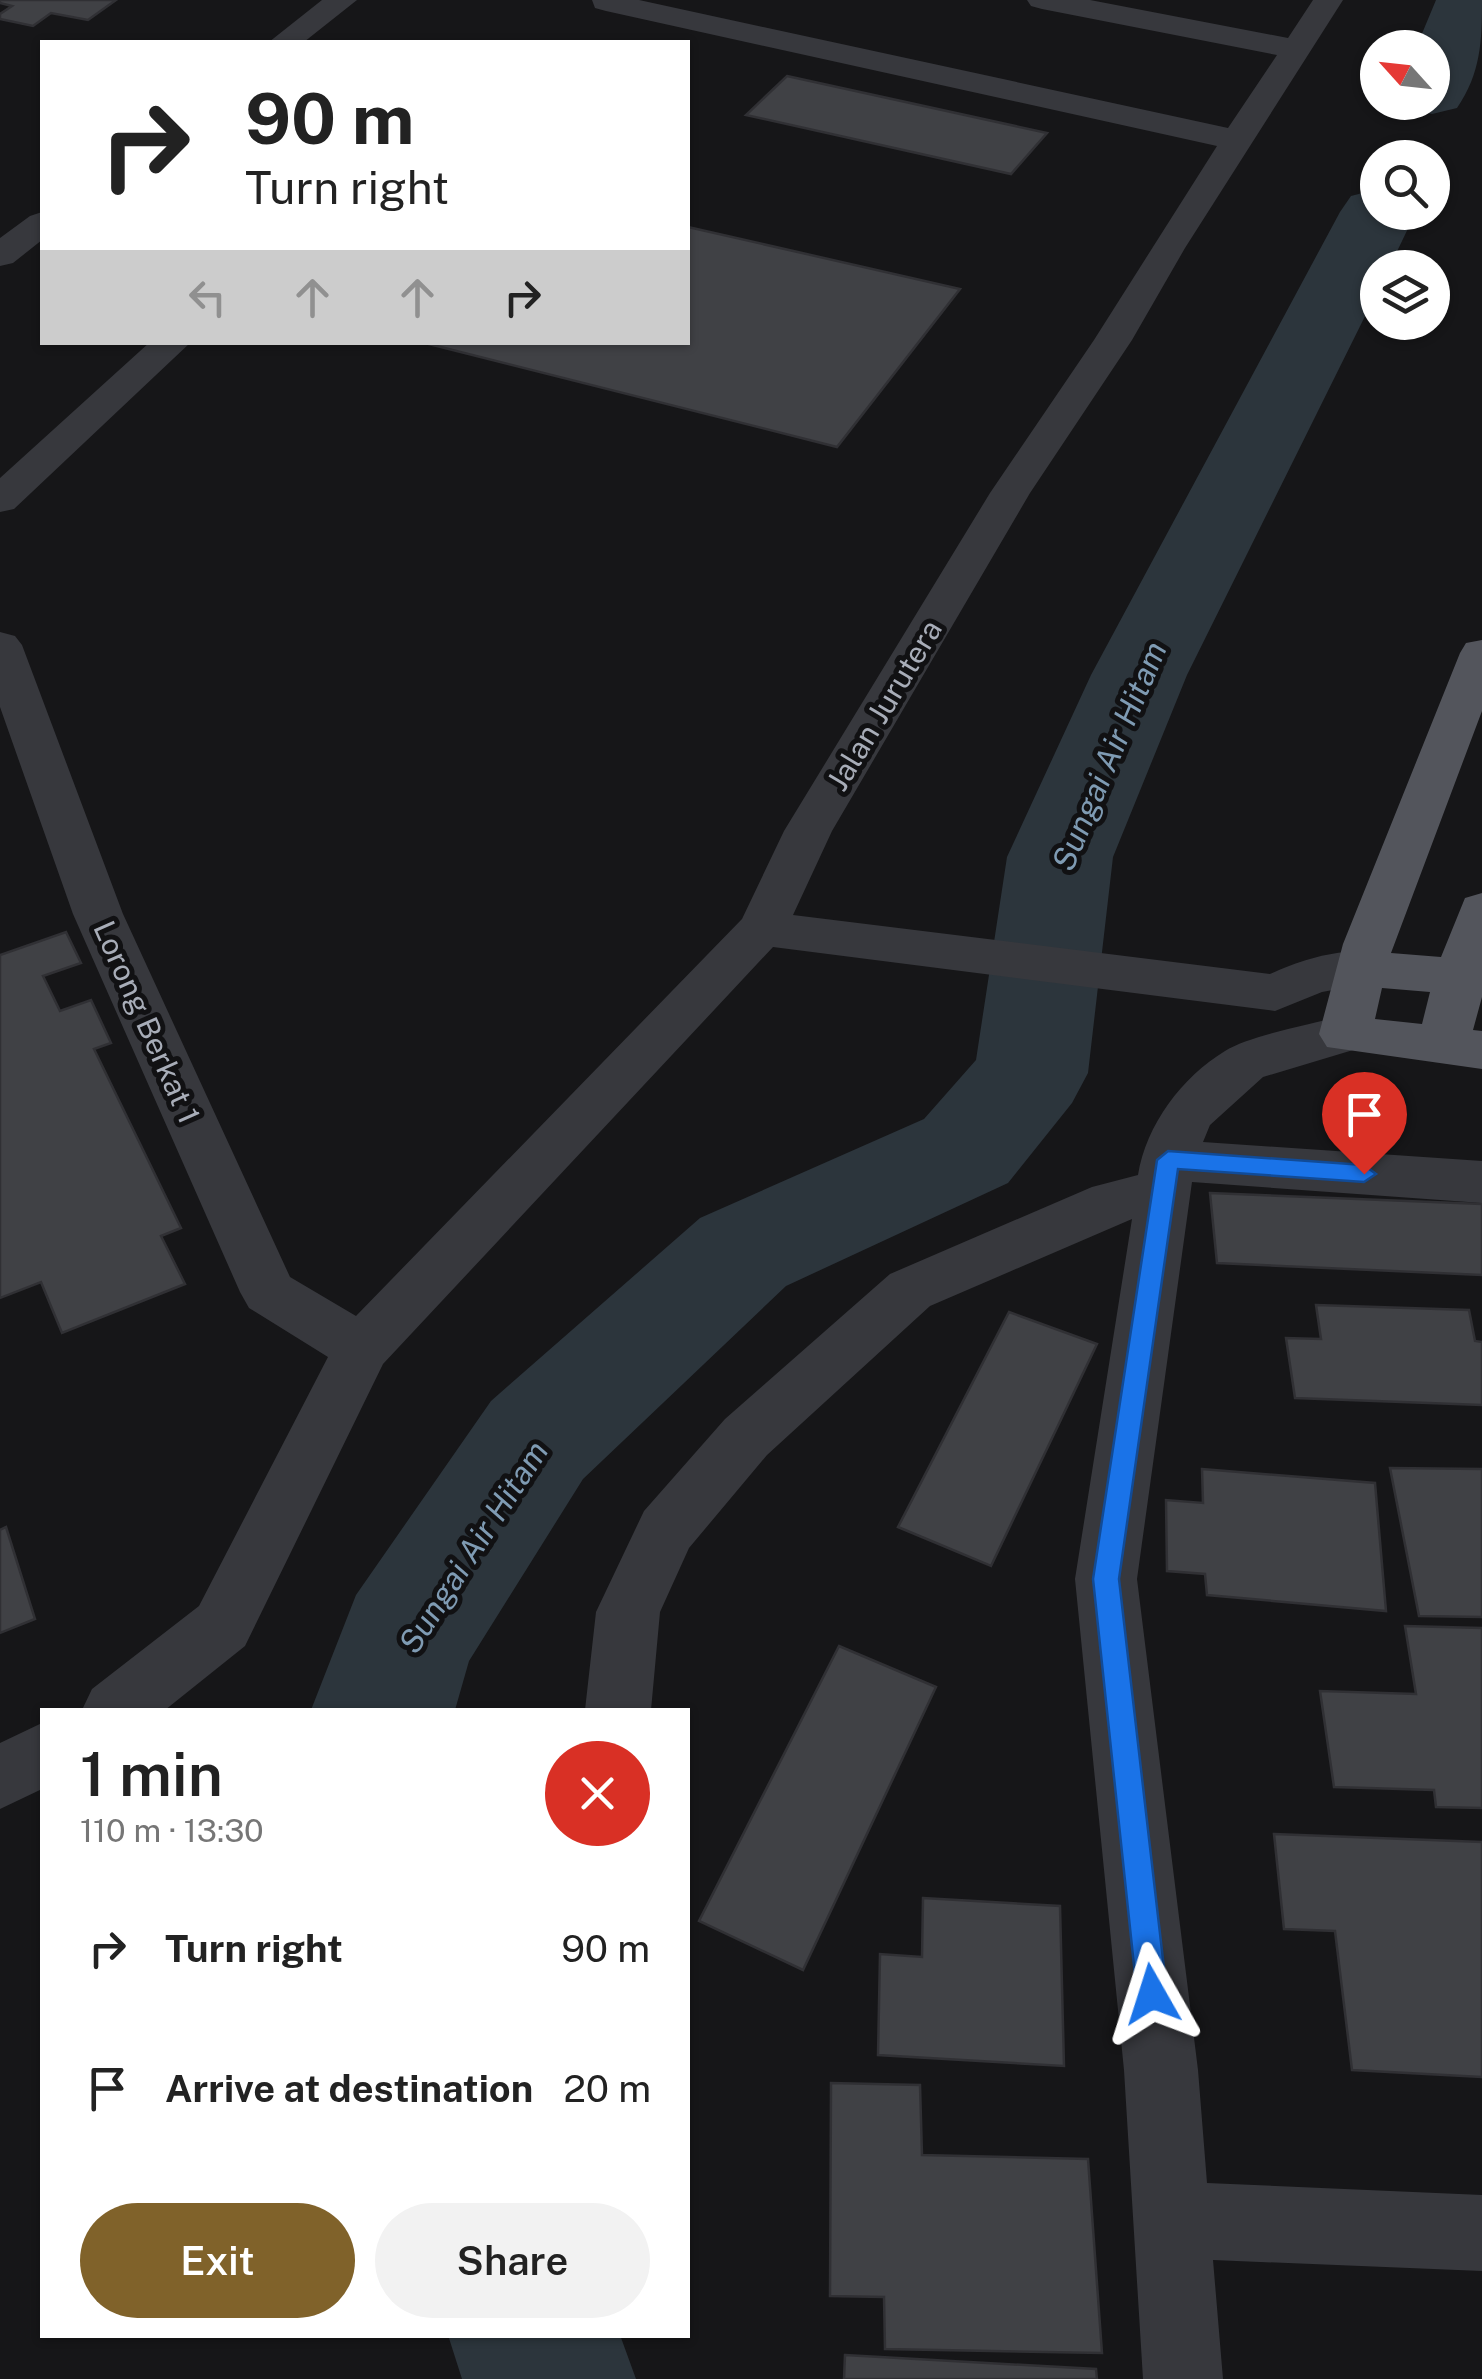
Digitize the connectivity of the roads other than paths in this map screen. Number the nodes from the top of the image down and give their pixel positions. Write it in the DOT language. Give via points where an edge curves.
graph roads {
  1 [pos="342,0"];
  2 [pos="1042,0"];
  3 [pos="1328,0"];
  4 [pos="606,2"];
  5 [pos="287,40"];
  6 [pos="1297,50"];
  7 [pos="1240,141"];
  8 [pos="40,224"];
  9 [pos="0,254"];
  10 [pos="170,345"];
  11 [pos="0,500"];
  12 [pos="0,645"];
  13 [pos="1482,654"];
  14 [pos="22,768"];
  15 [pos="1482,910"];
  16 [pos="762,928"];
  17 [pos="1363,968"];
  18 [pos="1470,978"];
  19 [pos="1275,993"];
  20 [pos="1345,1034"];
  21 [pos="1463,1048"];
  22 [pos="1174,1155"];
  23 [pos="1482,1182"];
  24 [pos="362,1348"];
  25 [pos="118,1708"];
  26 [pos="618,1708"];
  27 [pos="40,1755"];
  28 [pos="0,1778"];
  29 [pos="1172,2220"];
  30 [pos="1482,2233"];
  31 [pos="1183,2379"];
  1 -- 5 [label="street"];
  2 -- 6 [label="street"];
  3 -- 6 [label="street, Jalan Jurutera"];
  4 -- 7 [label="street"];
  6 -- 7 [label="street, Jalan Jurutera"];
  7 -- 16 [label="street, Jalan Jurutera" via="1010,493 808,831"];
  8 -- 9 [label="street"];
  10 -- 11 [label="street"];
  12 -- 14 [label="street, Lorong Berkat 1"];
  13 -- 17 [label="main road"];
  14 -- 24 [label="street, Lorong Berkat 1" via="98,914 269,1292"];
  15 -- 18 [label="main road"];
  16 -- 19 [label="street"];
  16 -- 24 [label="street, Jalan Jurutera"];
  17 -- 18 [label="main road"];
  17 -- 19 [label="street" via="1312,976"];
  17 -- 20 [label="main road"];
  18 -- 21 [label="main road"];
  19 -- 20 [label="street" via="1303,1021"];
  20 -- 21 [label="main road"];
  20 -- 22 [label="street" via="1244,1063"];
  22 -- 23 [label="street"];
  22 -- 26 [label="street" via="1112,1202 910,1290 746,1437 666,1530 628,1612"];
  22 -- 29 [label="street" via="1106,1579"];
  24 -- 25 [label="street, Jalan Jurutera" via="222,1626"];
  27 -- 28 [label="street"];
  29 -- 30 [label="street"];
  29 -- 31 [label="street"];
}
